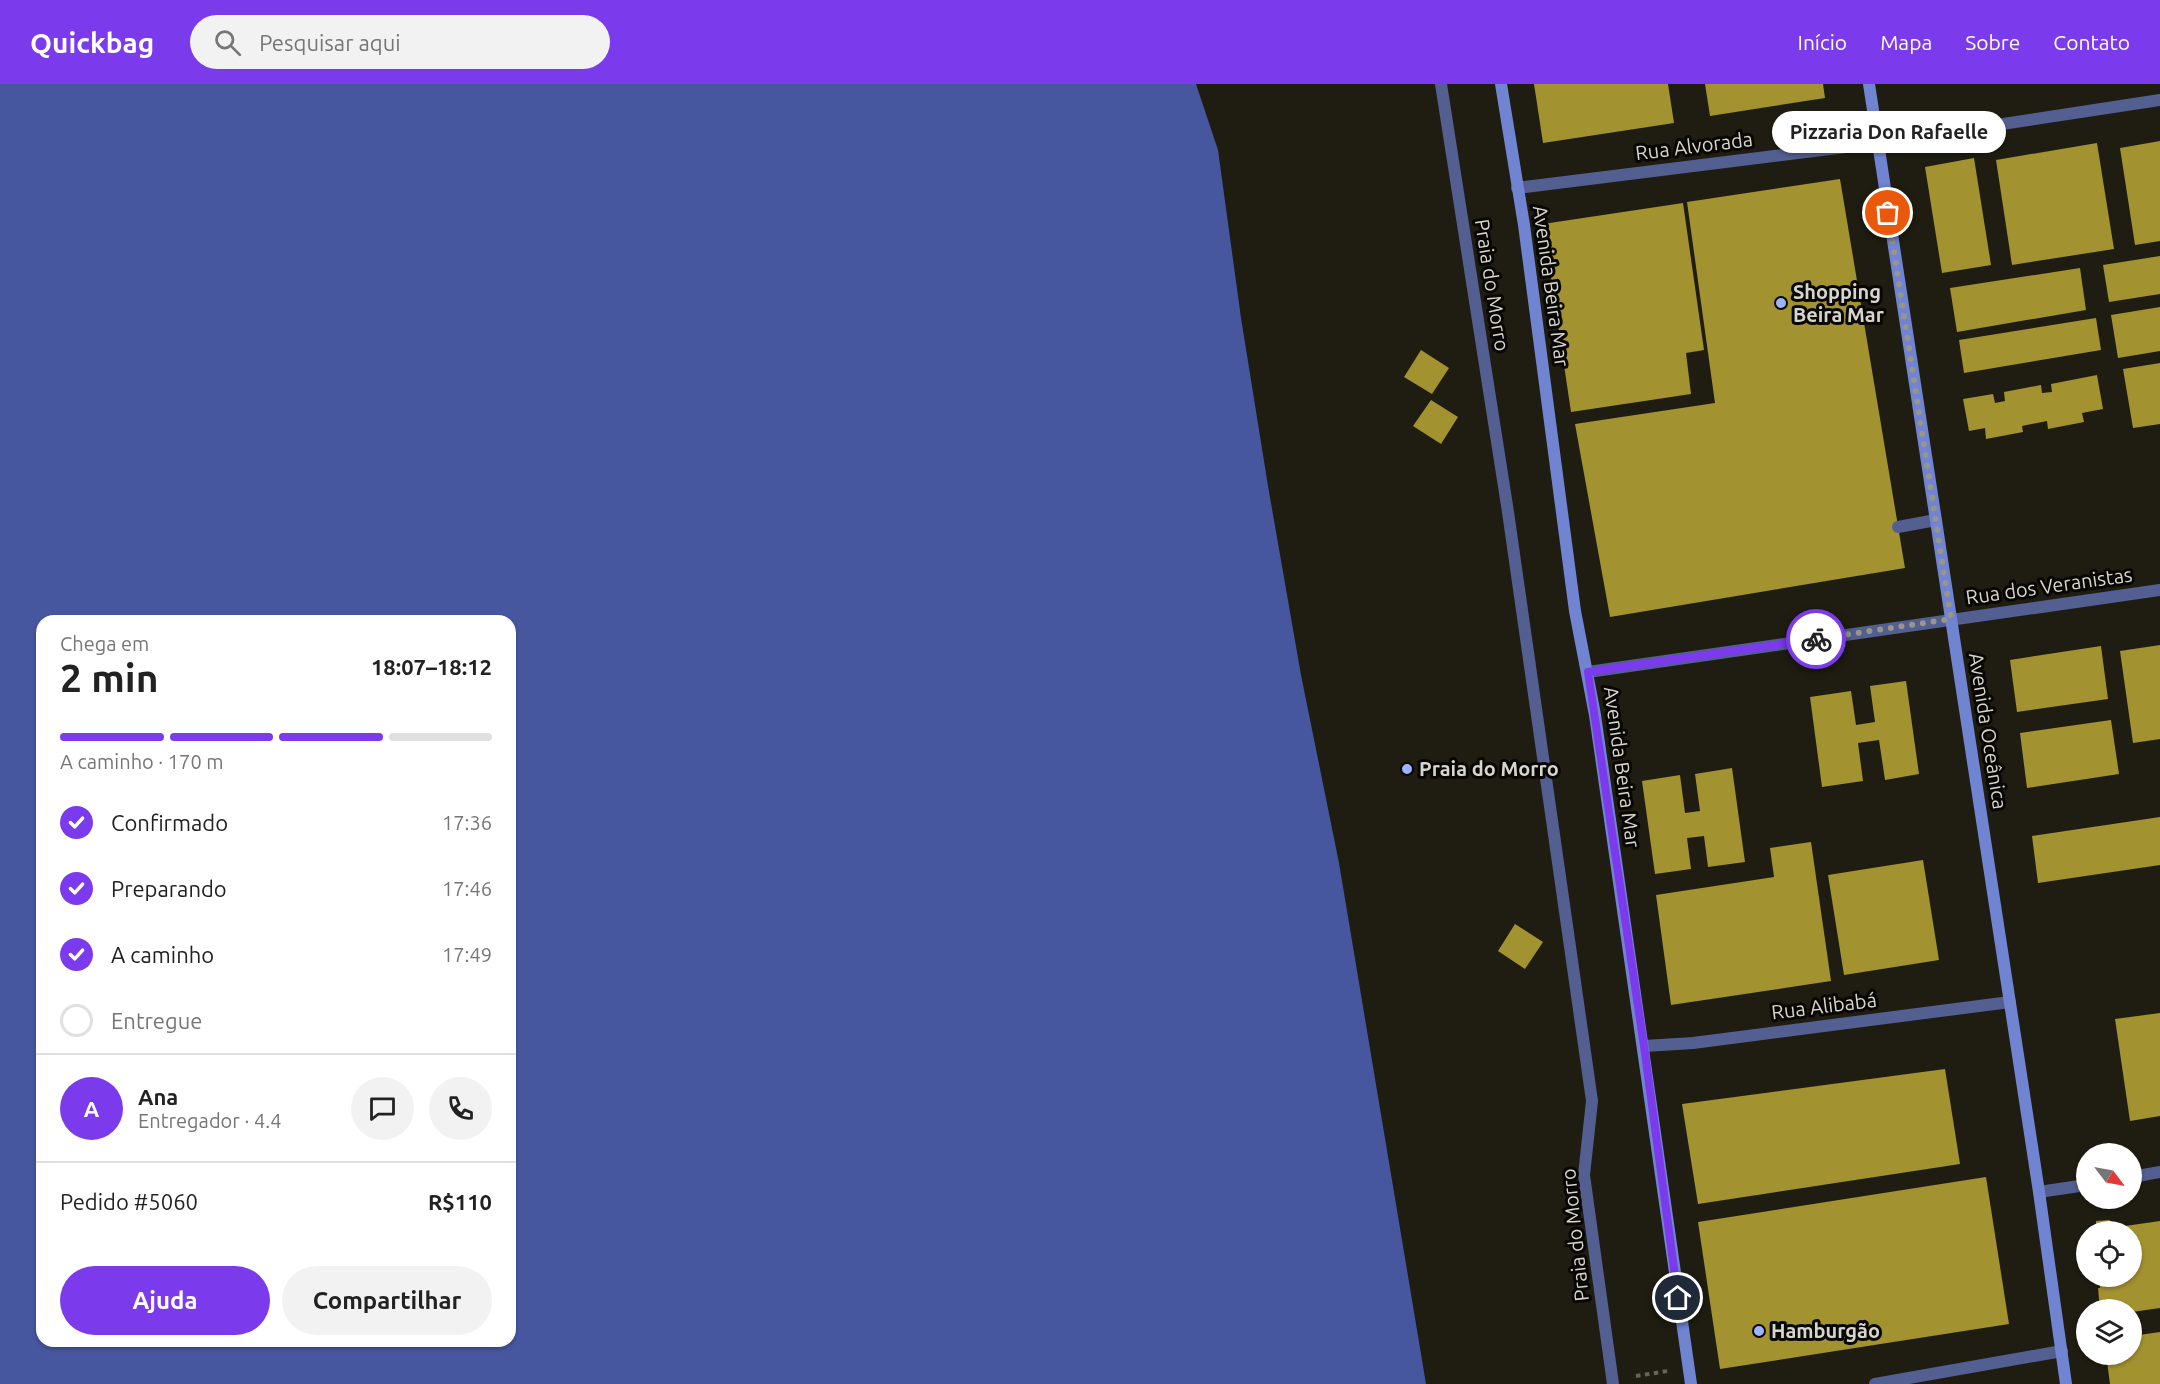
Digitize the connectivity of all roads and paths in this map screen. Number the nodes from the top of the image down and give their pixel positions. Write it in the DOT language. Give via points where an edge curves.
graph roads {
  1 [pos="1441,84"];
  2 [pos="1501,84"];
  3 [pos="1869,84"];
  4 [pos="2160,100"];
  5 [pos="1878,142"];
  6 [pos="1517,189"];
  7 [pos="1936,520"];
  8 [pos="1898,527"];
  9 [pos="2160,590"];
  10 [pos="1951,619"];
  11 [pos="1588,672"];
  12 [pos="2010,1002"];
  13 [pos="1644,1046"];
  14 [pos="2160,1172"];
  15 [pos="2142,1175"];
  16 [pos="2076,1186"];
  17 [pos="2039,1192"];
  18 [pos="2062,1351"];
  19 [pos="1688,1368"];
  20 [pos="1612,1382"];
  21 [pos="1691,1384"];
  22 [pos="1875,1384"];
  23 [pos="2066,1384"];
  1 -- 20 [label="street, Praia do Morro" via="1511,534 1592,1101 1584,1175"];
  2 -- 6 [label="street, Avenida Beira Mar"];
  3 -- 5 [label="street, Avenida Oceânica"];
  4 -- 5 [label="street, Rua Alvorada"];
  5 -- 6 [label="street, Rua Alvorada"];
  5 -- 7 [label="street, Avenida Oceânica"];
  6 -- 11 [label="street, Avenida Beira Mar" via="1575,611"];
  7 -- 8 [label="street"];
  7 -- 10 [label="street, Avenida Oceânica"];
  9 -- 10 [label="street, Rua dos Veranistas"];
  10 -- 11 [label="street, Rua dos Veranistas"];
  10 -- 12 [label="street, Avenida Oceânica"];
  11 -- 13 [label="street, Avenida Beira Mar"];
  12 -- 13 [label="street, Rua Alibabá"];
  12 -- 17 [label="street, Avenida Oceânica"];
  13 -- 19 [label="street, Avenida Beira Mar"];
  14 -- 15 [label="street"];
  16 -- 17 [label="street"];
  17 -- 18 [label="street, Avenida Oceânica"];
  18 -- 22 [label="street"];
  18 -- 23 [label="street, Avenida Oceânica"];
  19 -- 20 [label="path"];
  19 -- 21 [label="street, Avenida Beira Mar"];
}
